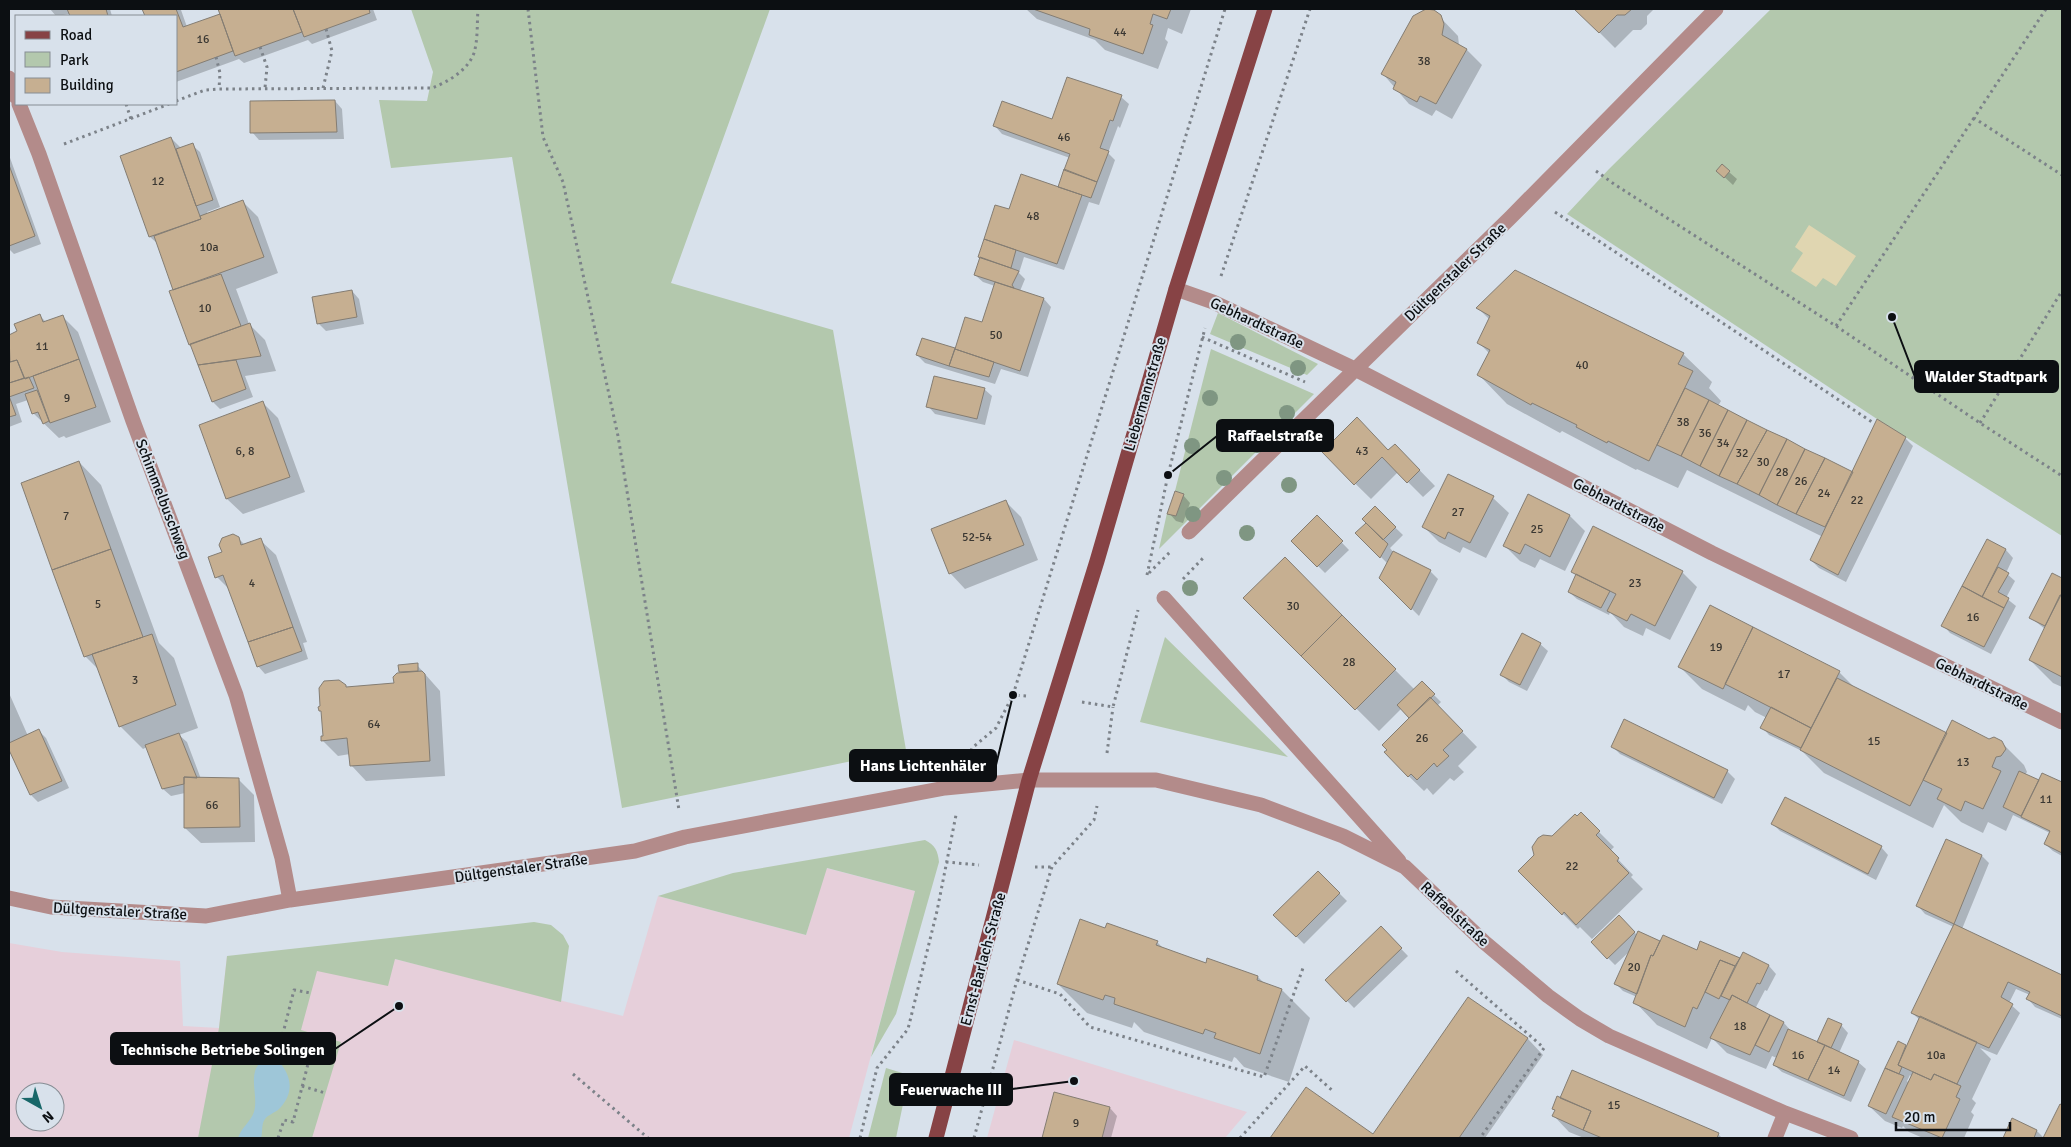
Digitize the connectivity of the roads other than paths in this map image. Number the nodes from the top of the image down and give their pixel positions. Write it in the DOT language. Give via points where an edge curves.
graph roads {
  1 [pos="1265,9"];
  2 [pos="1716,9"];
  3 [pos="9,78"];
  4 [pos="15,94"];
  5 [pos="19,105"];
  6 [pos="1176,289"];
  7 [pos="1357,370"];
  8 [pos="1189,532"];
  9 [pos="1164,598"];
  10 [pos="2062,722"];
  11 [pos="1029,780"];
  12 [pos="1405,867"];
  13 [pos="9,898"];
  14 [pos="290,900"];
  15 [pos="1785,1113"];
  16 [pos="936,1138"];
  17 [pos="1775,1138"];
  18 [pos="1851,1138"];
  1 -- 6 [label="main road, Liebermannstraße"];
  2 -- 7 [label="street, Dültgenstaler Straße"];
  3 -- 4 [label="street"];
  5 -- 14 [label="street, Schimmelbuschweg" via="236,695 282,858"];
  6 -- 7 [label="street, Gebhardtstraße" via="1212,302"];
  6 -- 11 [label="main road, Liebermannstraße"];
  7 -- 8 [label="street, Dültgenstaler Straße"];
  7 -- 10 [label="street, Gebhardtstraße" via="1712,553"];
  9 -- 12 [label="street"];
  11 -- 12 [label="street, Raffaelstraße" via="1156,780 1261,805 1343,836"];
  11 -- 14 [label="street, Dültgenstaler Straße" via="905,795 685,838 635,851"];
  11 -- 16 [label="main road, Ernst-Barlach-Straße"];
  12 -- 15 [label="street, Raffaelstraße" via="1484,942 1580,1019 1609,1036"];
  13 -- 14 [label="street, Dültgenstaler Straße" via="51,908 206,916"];
  15 -- 17 [label="street"];
  15 -- 18 [label="street, Raffaelstraße"];
}
